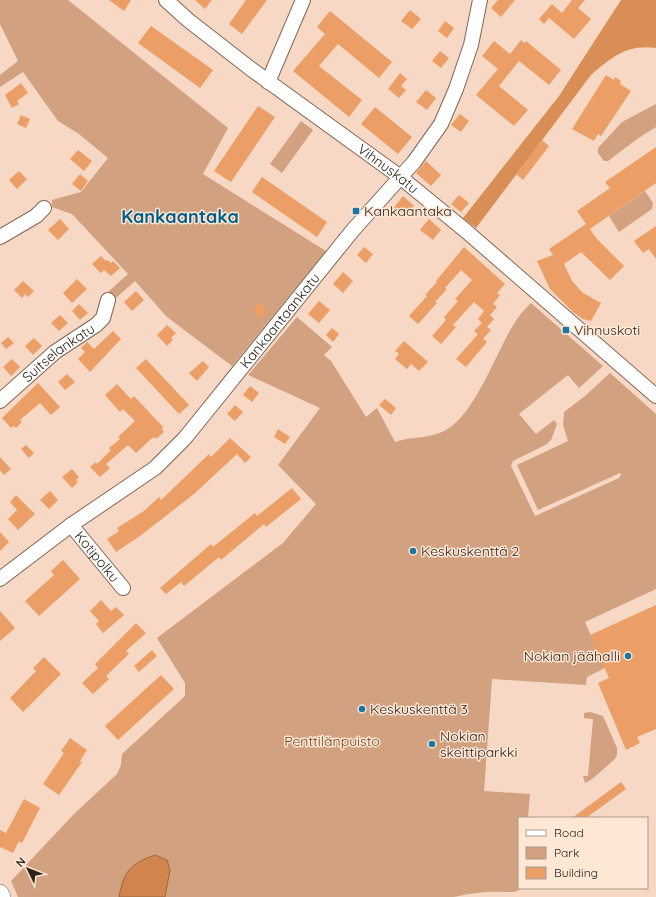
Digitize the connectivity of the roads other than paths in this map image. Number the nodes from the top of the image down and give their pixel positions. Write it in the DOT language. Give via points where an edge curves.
graph roads {
  1 [pos="166,0"];
  2 [pos="303,0"];
  3 [pos="480,0"];
  4 [pos="268,82"];
  5 [pos="399,176"];
  6 [pos="44,208"];
  7 [pos="0,237"];
  8 [pos="108,300"];
  9 [pos="656,396"];
  10 [pos="0,401"];
  11 [pos="71,525"];
  12 [pos="0,579"];
  13 [pos="123,588"];
  14 [pos="0,893"];
  15 [pos="2,897"];
  1 -- 4 [label="street, Vihnuskatu"];
  2 -- 4 [label="street"];
  3 -- 5 [label="street, Kankaantaankatu" via="471,45 441,124 414,162"];
  4 -- 5 [label="street, Vihnuskatu"];
  5 -- 9 [label="street, Vihnuskatu"];
  5 -- 11 [label="street, Kankaantaankatu" via="170,455"];
  6 -- 7 [label="street" via="36,216"];
  8 -- 10 [label="street, Suitselankatu" via="103,318 96,325 54,352"];
  11 -- 12 [label="street, Kankaantaankatu"];
  11 -- 13 [label="street, Kotipolku"];
  14 -- 15 [label="main road"];
}
